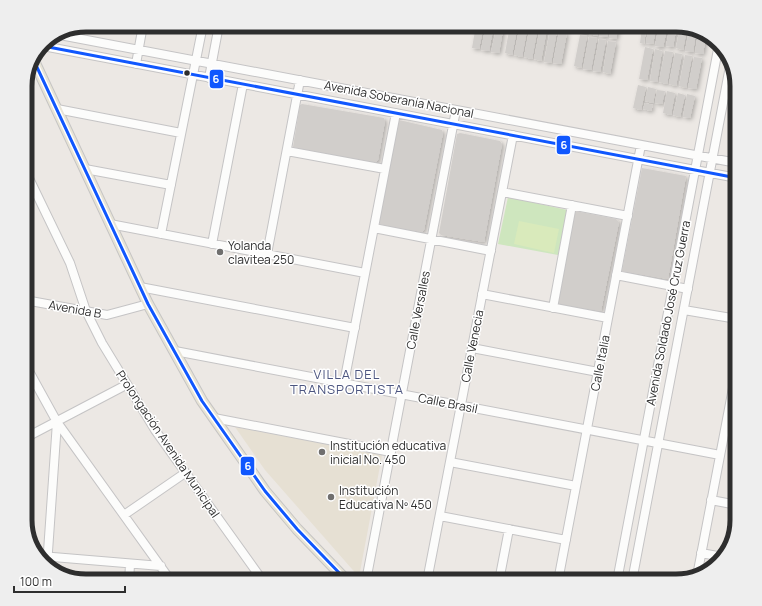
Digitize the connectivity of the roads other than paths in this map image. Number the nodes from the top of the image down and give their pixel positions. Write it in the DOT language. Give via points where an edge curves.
graph roads {
  1 [pos="142,32"];
  2 [pos="202,32"];
  3 [pos="218,32"];
  4 [pos="66,36"];
  5 [pos="48,47"];
  6 [pos="138,50"];
  7 [pos="718,51"];
  8 [pos="196,61"];
  9 [pos="136,64"];
  10 [pos="212,64"];
  11 [pos="36,66"];
  12 [pos="729,74"];
  13 [pos="193,75"];
  14 [pos="209,78"];
  15 [pos="300,80"];
  16 [pos="243,84"];
  17 [pos="297,94"];
  18 [pos="57,109"];
  19 [pos="456,110"];
  20 [pos="396,113"];
  21 [pos="454,124"];
  22 [pos="181,133"];
  23 [pos="512,135"];
  24 [pos="641,145"];
  25 [pos="286,151"];
  26 [pos="698,156"];
  27 [pos="713,158"];
  28 [pos="638,159"];
  29 [pos="730,162"];
  30 [pos="85,169"];
  31 [pos="385,169"];
  32 [pos="695,170"];
  33 [pos="710,173"];
  34 [pos="730,177"];
  35 [pos="32,184"];
  36 [pos="171,186"];
  37 [pos="502,192"];
  38 [pos="572,205"];
  39 [pos="628,216"];
  40 [pos="110,224"];
  41 [pos="374,228"];
  42 [pos="161,234"];
  43 [pos="432,239"];
  44 [pos="212,244"];
  45 [pos="491,250"];
  46 [pos="267,254"];
  47 [pos="366,273"];
  48 [pos="616,275"];
  49 [pos="673,286"];
  50 [pos="140,287"];
  51 [pos="688,289"];
  52 [pos="482,294"];
  53 [pos="32,301"];
  54 [pos="148,304"];
  55 [pos="553,308"];
  56 [pos="684,310"];
  57 [pos="86,311"];
  58 [pos="608,318"];
  59 [pos="730,319"];
  60 [pos="355,328"];
  61 [pos="472,348"];
  62 [pos="175,351"];
  63 [pos="598,372"];
  64 [pos="32,377"];
  65 [pos="344,384"];
  66 [pos="126,385"];
  67 [pos="402,394"];
  68 [pos="461,406"];
  69 [pos="214,418"];
  70 [pos="730,418"];
  71 [pos="57,422"];
  72 [pos="587,430"];
  73 [pos="32,434"];
  74 [pos="644,441"];
  75 [pos="658,444"];
  76 [pos="391,452"];
  77 [pos="720,455"];
  78 [pos="450,462"];
  79 [pos="185,473"];
  80 [pos="576,486"];
  81 [pos="711,500"];
  82 [pos="730,504"];
  83 [pos="124,515"];
  84 [pos="440,516"];
  85 [pos="509,529"];
  86 [pos="566,540"];
  87 [pos="701,553"];
  88 [pos="45,556"];
  89 [pos="717,556"];
  90 [pos="130,564"];
  91 [pos="161,566"];
  92 [pos="698,569"];
  93 [pos="129,574"];
  94 [pos="166,574"];
  95 [pos="258,574"];
  96 [pos="340,574"];
  97 [pos="367,574"];
  98 [pos="428,574"];
  99 [pos="500,574"];
  100 [pos="559,574"];
  101 [pos="618,574"];
  102 [pos="633,574"];
  1 -- 6 [label="street"];
  2 -- 8 [label="street"];
  3 -- 10 [label="street"];
  4 -- 6 [label="street, Avenida Soberanía Nacional"];
  5 -- 9 [label="street, Avenida Soberanía Nacional"];
  6 -- 8 [label="street, Avenida Soberanía Nacional"];
  6 -- 9 [label="street"];
  7 -- 26 [label="street, Avenida Soldado José Cruz Guerra"];
  8 -- 10 [label="street, Avenida Soberanía Nacional"];
  8 -- 13 [label="street"];
  9 -- 13 [label="street, Avenida Soberanía Nacional"];
  10 -- 14 [label="street"];
  10 -- 15 [label="street, Avenida Soberanía Nacional"];
  11 -- 18 [label="main road"];
  12 -- 27 [label="street, Avenida Soldado José Cruz Guerra"];
  13 -- 14 [label="street, Avenida Soberanía Nacional"];
  13 -- 22 [label="street"];
  14 -- 16 [label="street, Avenida Soberanía Nacional"];
  15 -- 17 [label="street"];
  15 -- 19 [label="street, Avenida Soberanía Nacional"];
  16 -- 17 [label="street, Avenida Soberanía Nacional"];
  16 -- 44 [label="street"];
  17 -- 20 [label="street, Avenida Soberanía Nacional"];
  17 -- 25 [label="street"];
  18 -- 22 [label="street"];
  18 -- 30 [label="main road"];
  19 -- 21 [label="street, Calle Versalles"];
  19 -- 24 [label="street, Avenida Soberanía Nacional"];
  20 -- 21 [label="street, Avenida Soberanía Nacional"];
  20 -- 31 [label="street"];
  21 -- 23 [label="street, Avenida Soberanía Nacional"];
  21 -- 43 [label="street, Calle Versalles"];
  22 -- 36 [label="street"];
  23 -- 28 [label="street, Avenida Soberanía Nacional"];
  23 -- 37 [label="street, Calle Venecia"];
  24 -- 26 [label="street, Avenida Soberanía Nacional"];
  24 -- 28 [label="street, Calle Italia"];
  25 -- 31 [label="street"];
  25 -- 46 [label="street"];
  26 -- 27 [label="street, Avenida Soberanía Nacional"];
  26 -- 32 [label="street, Avenida Soldado José Cruz Guerra"];
  27 -- 29 [label="street, Avenida Soberanía Nacional"];
  27 -- 33 [label="street, Avenida Soldado José Cruz Guerra"];
  28 -- 32 [label="street, Avenida Soberanía Nacional"];
  28 -- 39 [label="street, Calle Italia"];
  30 -- 36 [label="street"];
  30 -- 40 [label="main road"];
  31 -- 41 [label="street"];
  32 -- 33 [label="street, Avenida Soberanía Nacional"];
  32 -- 49 [label="street, Avenida Soldado José Cruz Guerra"];
  33 -- 34 [label="street, Avenida Soberanía Nacional"];
  33 -- 51 [label="street, Avenida Soldado José Cruz Guerra"];
  35 -- 57 [label="street, Prolongación Avenida Municipal" via="70,263"];
  36 -- 42 [label="street"];
  37 -- 38 [label="street"];
  37 -- 45 [label="street, Calle Venecia"];
  38 -- 39 [label="street"];
  38 -- 55 [label="street"];
  39 -- 48 [label="street, Calle Italia"];
  40 -- 42 [label="street"];
  40 -- 50 [label="main road"];
  41 -- 43 [label="street"];
  41 -- 47 [label="street"];
  42 -- 44 [label="street"];
  43 -- 45 [label="street"];
  43 -- 67 [label="street, Calle Versalles"];
  44 -- 46 [label="street"];
  45 -- 52 [label="street, Calle Venecia"];
  46 -- 47 [label="street"];
  47 -- 60 [label="street"];
  48 -- 49 [label="street"];
  48 -- 58 [label="street, Calle Italia"];
  49 -- 51 [label="street"];
  49 -- 74 [label="street, Avenida Soldado José Cruz Guerra"];
  50 -- 54 [label="main road"];
  50 -- 60 [label="street"];
  51 -- 56 [label="street, Avenida Soldado José Cruz Guerra"];
  52 -- 55 [label="street"];
  52 -- 61 [label="street, Calle Venecia"];
  53 -- 57 [label="street, Avenida B"];
  54 -- 57 [label="street, Avenida B" via="107,315"];
  54 -- 62 [label="main road"];
  55 -- 58 [label="street"];
  56 -- 59 [label="street"];
  56 -- 75 [label="street, Avenida Soldado José Cruz Guerra"];
  57 -- 66 [label="street, Prolongación Avenida Municipal"];
  58 -- 63 [label="street, Calle Italia"];
  60 -- 65 [label="street"];
  61 -- 63 [label="street"];
  61 -- 68 [label="street, Calle Venecia"];
  62 -- 65 [label="street, Calle Brasil"];
  62 -- 69 [label="main road"];
  63 -- 72 [label="street, Calle Italia"];
  64 -- 71 [label="street"];
  65 -- 67 [label="street, Calle Brasil"];
  66 -- 71 [label="street"];
  66 -- 79 [label="street, Prolongación Avenida Municipal"];
  67 -- 68 [label="street, Calle Brasil"];
  67 -- 76 [label="street, Calle Versalles"];
  68 -- 72 [label="street, Calle Brasil"];
  68 -- 78 [label="street, Calle Venecia"];
  69 -- 76 [label="street"];
  69 -- 96 [label="main road" via="265,491"];
  70 -- 77 [label="street"];
  71 -- 73 [label="street"];
  71 -- 83 [label="street"];
  71 -- 88 [label="street"];
  72 -- 74 [label="street, Calle Brasil"];
  72 -- 80 [label="street, Calle Italia"];
  74 -- 75 [label="street, Calle Brasil"];
  74 -- 101 [label="street, Avenida Soldado José Cruz Guerra"];
  75 -- 77 [label="street, Calle Brasil"];
  75 -- 102 [label="street, Avenida Soldado José Cruz Guerra"];
  76 -- 97 [label="street, Calle Versalles"];
  77 -- 81 [label="street"];
  78 -- 80 [label="street"];
  78 -- 84 [label="street, Calle Venecia"];
  79 -- 83 [label="street"];
  79 -- 95 [label="street, Prolongación Avenida Municipal"];
  80 -- 86 [label="street, Calle Italia"];
  81 -- 82 [label="street"];
  81 -- 87 [label="street"];
  83 -- 91 [label="street"];
  84 -- 85 [label="street"];
  84 -- 98 [label="street, Calle Venecia"];
  85 -- 86 [label="street"];
  85 -- 99 [label="street"];
  86 -- 100 [label="street, Calle Italia"];
  87 -- 89 [label="street"];
  87 -- 92 [label="street"];
  88 -- 90 [label="street"];
  90 -- 91 [label="street"];
  90 -- 93 [label="street"];
  91 -- 94 [label="street"];
}
